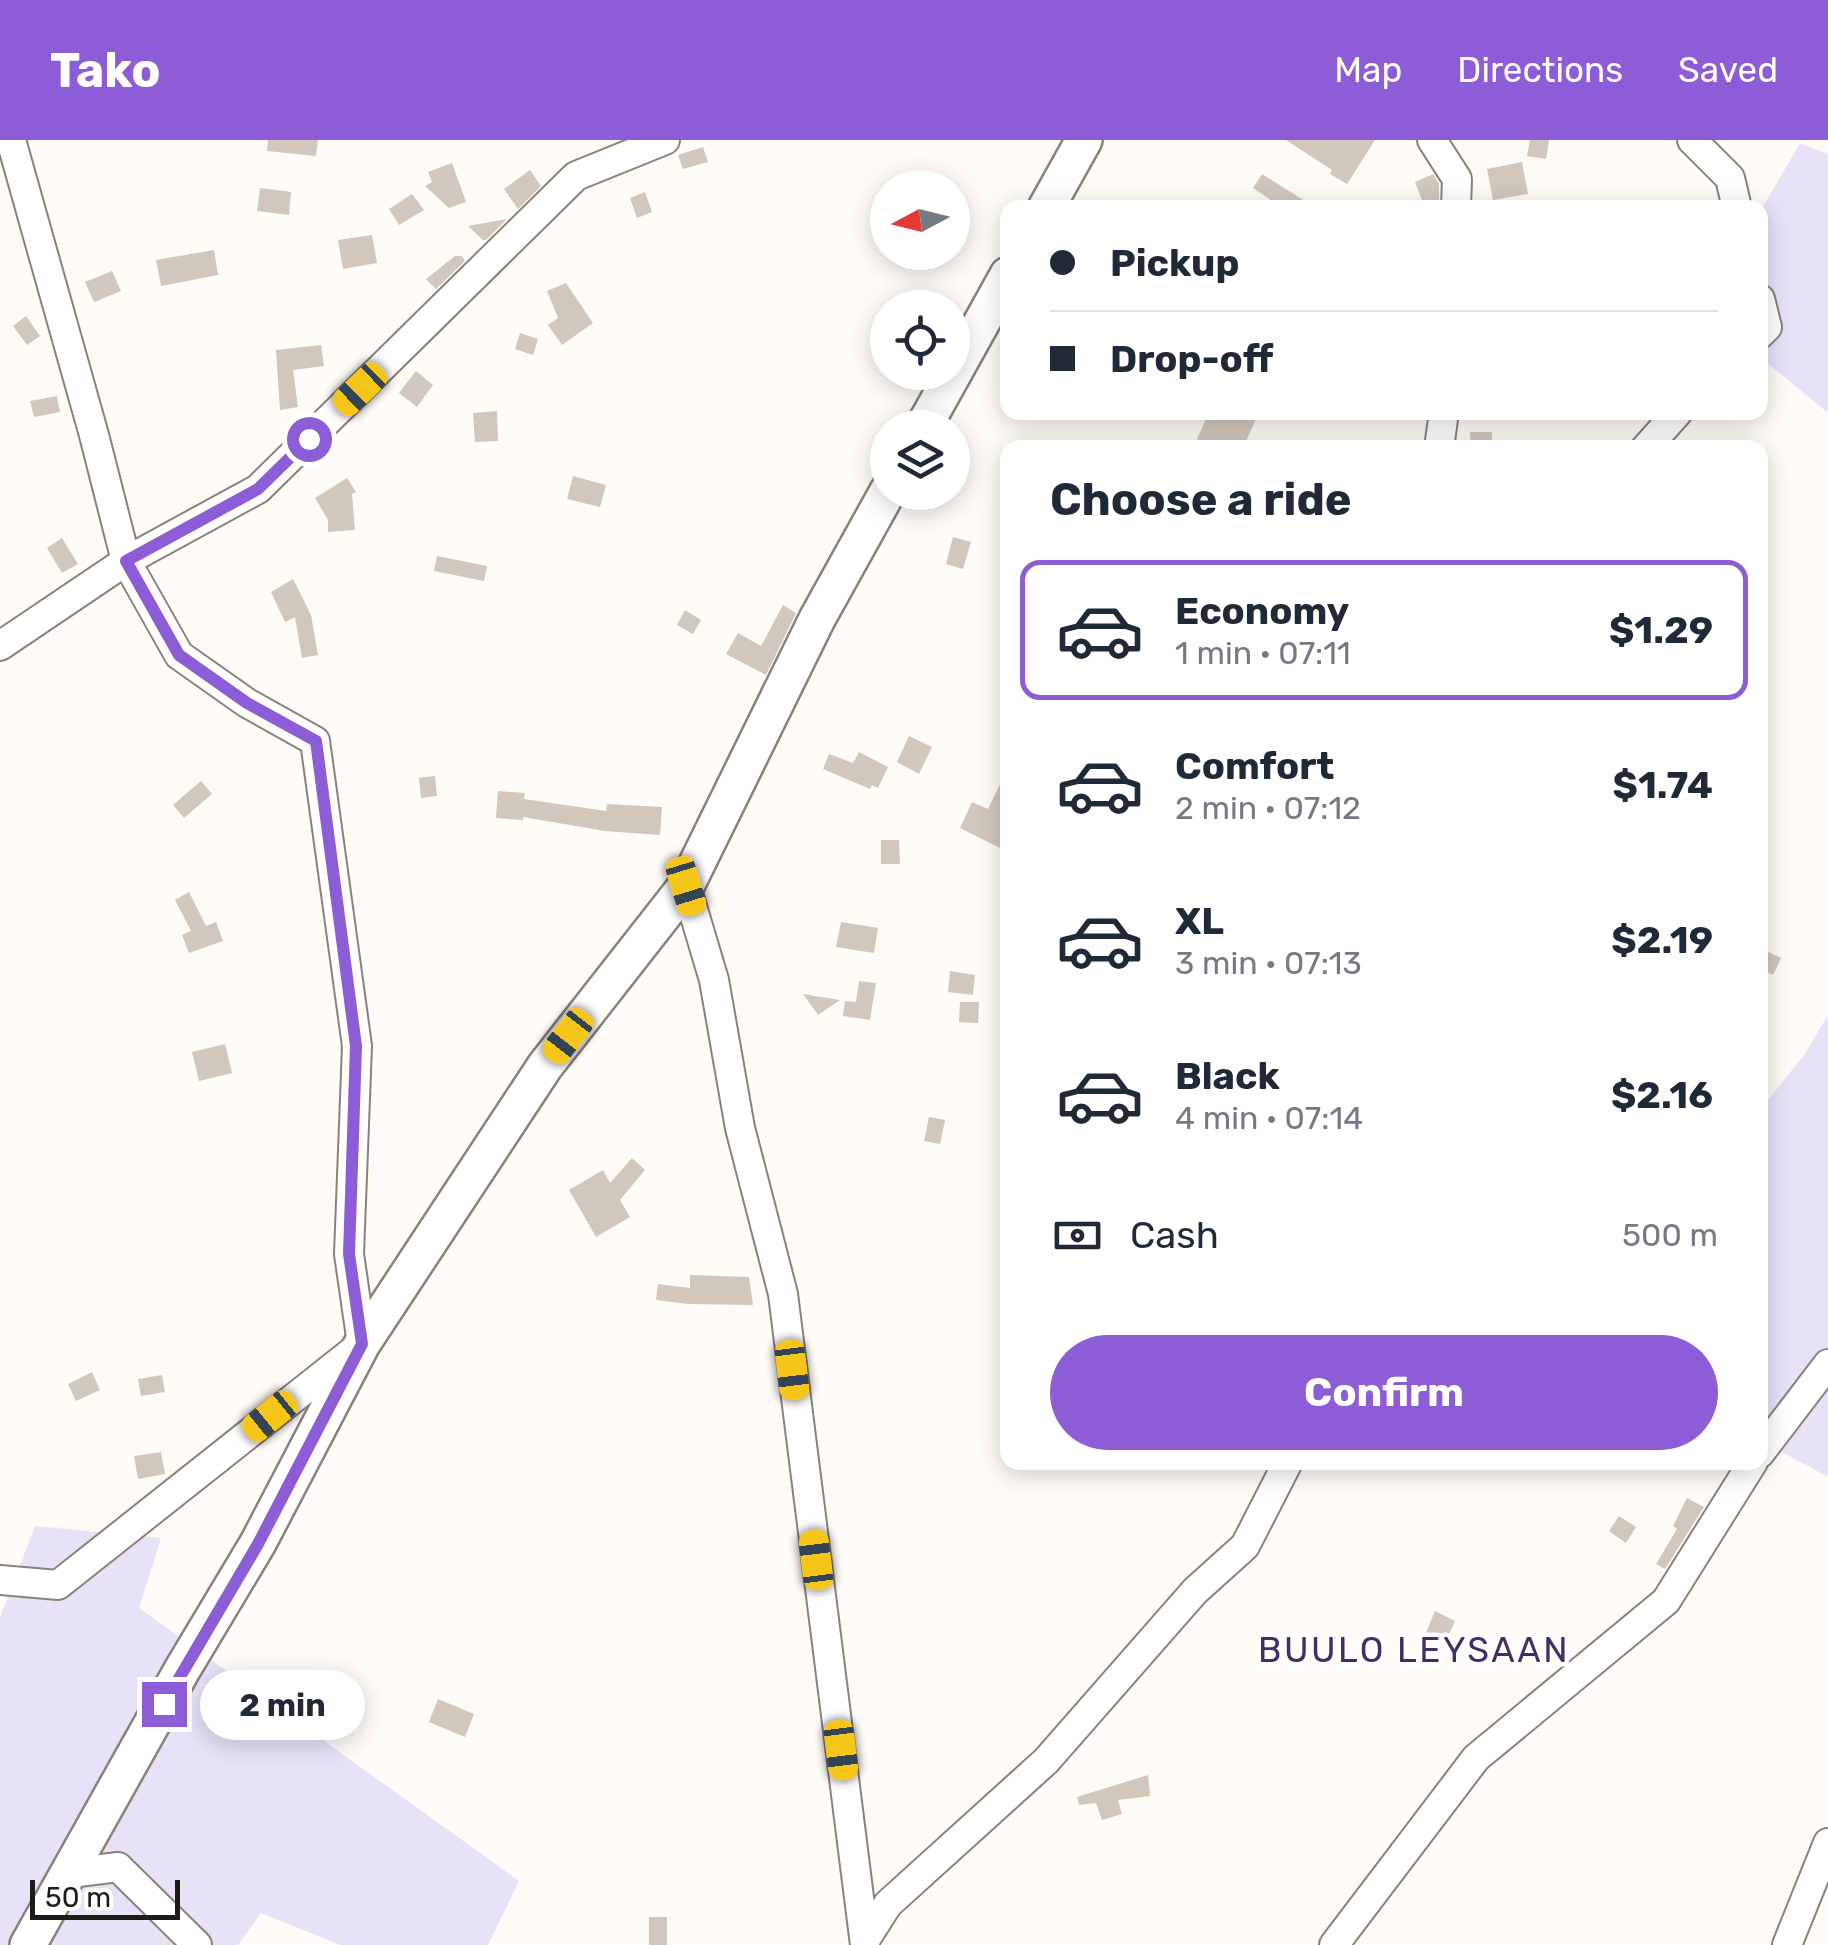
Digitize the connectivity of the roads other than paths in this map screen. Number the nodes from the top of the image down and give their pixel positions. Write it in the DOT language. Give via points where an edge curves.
graph roads {
  1 [pos="11,140"];
  2 [pos="665,140"];
  3 [pos="1084,140"];
  4 [pos="1432,140"];
  5 [pos="1692,140"];
  6 [pos="1050,200"];
  7 [pos="1456,200"];
  8 [pos="1735,200"];
  9 [pos="1000,289"];
  10 [pos="933,410"];
  11 [pos="1671,420"];
  12 [pos="1653,440"];
  13 [pos="877,510"];
  14 [pos="126,561"];
  15 [pos="0,646"];
  16 [pos="686,886"];
  17 [pos="362,1344"];
  18 [pos="1828,1364"];
  19 [pos="1768,1443"];
  20 [pos="1284,1470"];
  21 [pos="1748,1470"];
  22 [pos="0,1580"];
  23 [pos="1828,1843"];
  24 [pos="70,1874"];
  25 [pos="865,1942"];
  26 [pos="28,1945"];
  27 [pos="198,1945"];
  28 [pos="1334,1945"];
  29 [pos="1787,1945"];
  1 -- 14 [label="street"];
  2 -- 14 [label="street" via="576,176 258,489"];
  3 -- 6 [label="main road"];
  4 -- 7 [label="street" via="1457,179"];
  5 -- 8 [label="street" via="1730,178"];
  9 -- 10 [label="main road"];
  11 -- 12 [label="street"];
  13 -- 16 [label="main road"];
  14 -- 15 [label="street"];
  14 -- 17 [label="street" via="179,655 316,741 356,1046 349,1254"];
  16 -- 17 [label="main road" via="545,1066"];
  16 -- 25 [label="street" via="714,980 740,1128 783,1294"];
  17 -- 22 [label="street" via="58,1585"];
  17 -- 24 [label="main road" via="258,1544"];
  18 -- 19 [label="street"];
  20 -- 25 [label="street" via="1245,1546 1195,1591 1046,1760 888,1904"];
  21 -- 28 [label="street" via="1666,1601 1476,1758"];
  23 -- 29 [label="street"];
  24 -- 26 [label="main road"];
  24 -- 27 [label="street" via="118,1867"];
}
